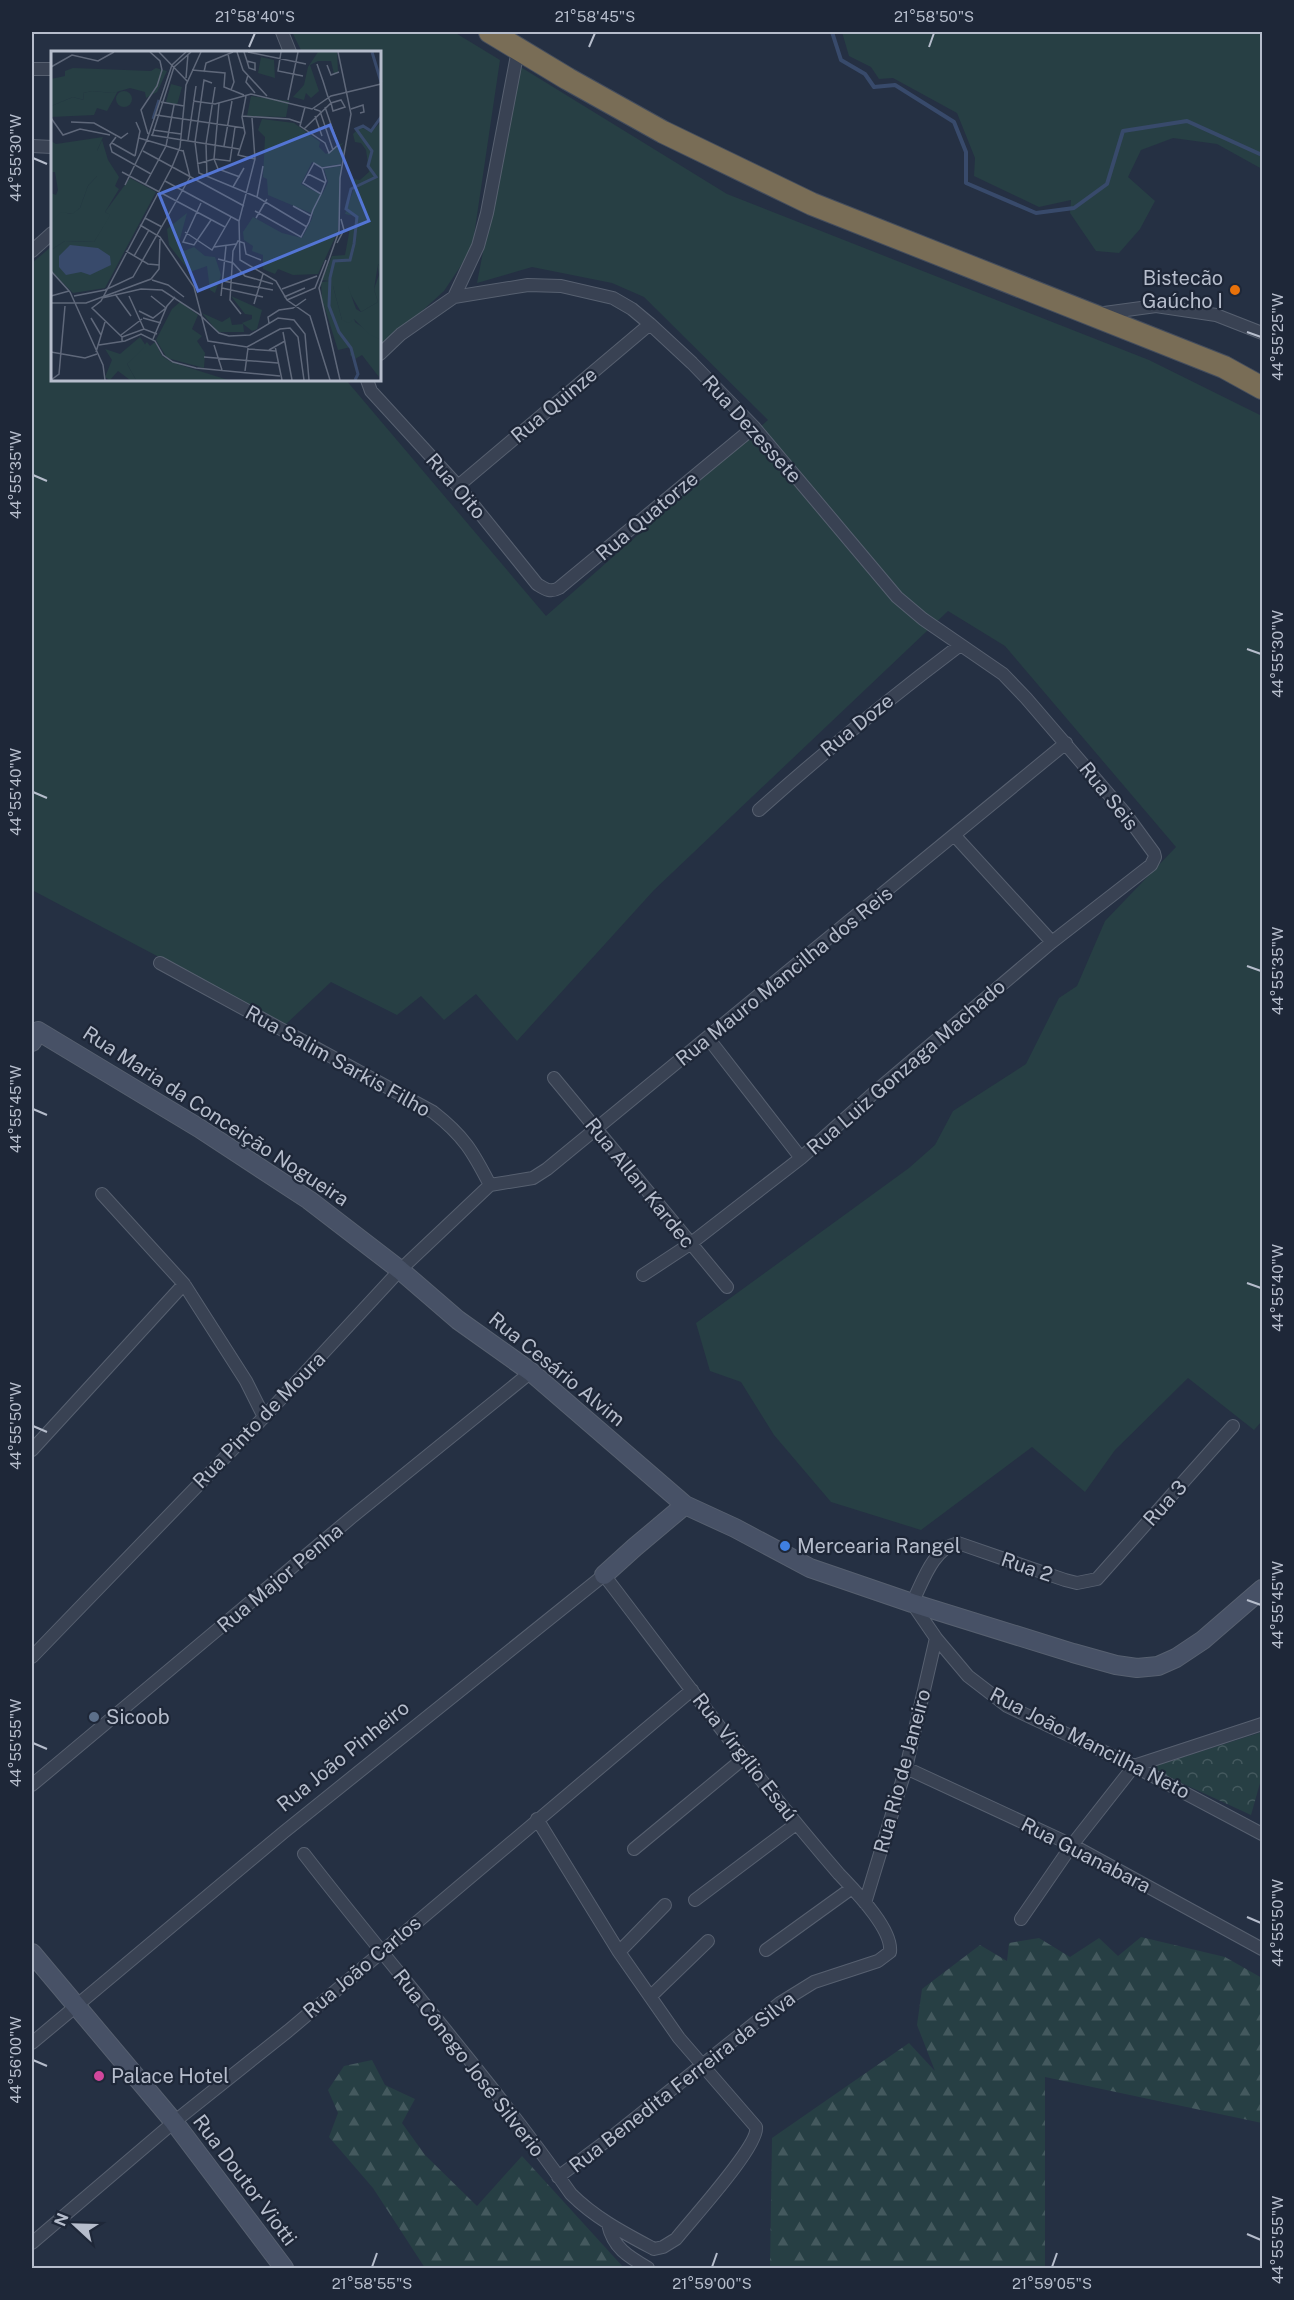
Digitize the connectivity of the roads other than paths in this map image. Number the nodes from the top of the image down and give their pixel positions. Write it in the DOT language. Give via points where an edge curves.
graph roads {
  1 [pos="282,32"];
  2 [pos="490,32"];
  3 [pos="518,50"];
  4 [pos="290,51"];
  5 [pos="32,69"];
  6 [pos="51,69"];
  7 [pos="32,146"];
  8 [pos="51,147"];
  9 [pos="51,234"];
  10 [pos="32,251"];
  11 [pos="454,297"];
  12 [pos="1089,315"];
  13 [pos="650,324"];
  14 [pos="1263,333"];
  15 [pos="381,353"];
  16 [pos="369,385"];
  17 [pos="1263,388"];
  18 [pos="754,427"];
  19 [pos="458,486"];
  20 [pos="537,584"];
  21 [pos="959,646"];
  22 [pos="1066,743"];
  23 [pos="759,810"];
  24 [pos="955,836"];
  25 [pos="1152,849"];
  26 [pos="1052,942"];
  27 [pos="160,963"];
  28 [pos="34,1034"];
  29 [pos="708,1038"];
  30 [pos="554,1078"];
  31 [pos="597,1129"];
  32 [pos="801,1158"];
  33 [pos="490,1185"];
  34 [pos="102,1194"];
  35 [pos="690,1244"];
  36 [pos="400,1270"];
  37 [pos="643,1275"];
  38 [pos="184,1284"];
  39 [pos="727,1287"];
  40 [pos="531,1372"];
  41 [pos="264,1417"];
  42 [pos="1233,1426"];
  43 [pos="32,1450"];
  44 [pos="685,1505"];
  45 [pos="604,1575"];
  46 [pos="1097,1579"];
  47 [pos="1263,1589"];
  48 [pos="912,1604"];
  49 [pos="936,1638"];
  50 [pos="32,1657"];
  51 [pos="692,1690"];
  52 [pos="1263,1724"];
  53 [pos="744,1758"];
  54 [pos="1134,1766"];
  55 [pos="906,1768"];
  56 [pos="32,1785"];
  57 [pos="537,1819"];
  58 [pos="796,1824"];
  59 [pos="1263,1834"];
  60 [pos="1072,1845"];
  61 [pos="634,1849"];
  62 [pos="304,1854"];
  63 [pos="852,1888"];
  64 [pos="695,1900"];
  65 [pos="865,1903"];
  66 [pos="665,1905"];
  67 [pos="1021,1919"];
  68 [pos="889,1936"];
  69 [pos="708,1941"];
  70 [pos="1263,1949"];
  71 [pos="766,1950"];
  72 [pos="380,1952"];
  73 [pos="619,1952"];
  74 [pos="32,1953"];
  75 [pos="651,1996"];
  76 [pos="76,2007"];
  77 [pos="32,2043"];
  78 [pos="701,2065"];
  79 [pos="174,2122"];
  80 [pos="558,2177"];
  81 [pos="608,2224"];
  82 [pos="32,2243"];
  83 [pos="284,2268"];
  84 [pos="648,2268"];
  1 -- 4 [label="street"];
  2 -- 3 [label="highway"];
  3 -- 11 [label="street" via="487,213"];
  3 -- 12 [label="highway" via="663,132 812,204"];
  5 -- 6 [label="street"];
  7 -- 8 [label="street"];
  9 -- 10 [label="street"];
  11 -- 13 [label="street, Rua Dezessete" via="528,285 561,286 613,298"];
  11 -- 15 [label="street, Rua Dezessete"];
  12 -- 14 [label="street" via="1155,306 1216,315"];
  12 -- 17 [label="highway" via="1224,368"];
  13 -- 18 [label="street, Rua Dezessete"];
  13 -- 19 [label="street, Rua Quinze"];
  16 -- 19 [label="street, Rua Oito"];
  18 -- 20 [label="street, Rua Quatorze" via="559,588 547,590"];
  18 -- 21 [label="street, Rua Dezessete" via="897,597"];
  19 -- 20 [label="street, Rua Oito"];
  21 -- 22 [label="street, Rua Dezessete" via="1003,674"];
  21 -- 23 [label="street, Rua Doze" via="830,747"];
  22 -- 24 [label="street, Rua Mauro Mancilha dos Reis"];
  22 -- 25 [label="street, Rua Seis"];
  24 -- 26 [label="street"];
  24 -- 29 [label="street, Rua Mauro Mancilha dos Reis"];
  25 -- 26 [label="street, Rua Luiz Gonzaga Machado" via="1155,857 1151,866"];
  26 -- 32 [label="street, Rua Luiz Gonzaga Machado"];
  27 -- 33 [label="street, Rua Salim Sarkis Filho" via="433,1113 466,1142"];
  28 -- 36 [label="street, Rua Maria da Conceição Nogueira" via="107,1071 250,1160"];
  29 -- 31 [label="street, Rua Mauro Mancilha dos Reis"];
  29 -- 32 [label="street"];
  30 -- 31 [label="street, Rua Allan Kardec"];
  31 -- 33 [label="street, Rua Mauro Mancilha dos Reis" via="533,1178"];
  31 -- 35 [label="street, Rua Allan Kardec"];
  32 -- 35 [label="street, Rua Luiz Gonzaga Machado"];
  33 -- 36 [label="street, Rua Pinto de Moura"];
  34 -- 38 [label="street"];
  35 -- 37 [label="street, Rua Luiz Gonzaga Machado"];
  35 -- 39 [label="street, Rua Allan Kardec"];
  36 -- 40 [label="street, Rua Cesário Alvim" via="458,1320"];
  36 -- 41 [label="street, Rua Pinto de Moura"];
  38 -- 41 [label="street" via="246,1381"];
  38 -- 43 [label="street"];
  40 -- 44 [label="street, Rua Cesário Alvim"];
  40 -- 56 [label="street, Rua Major Penha"];
  41 -- 50 [label="street, Rua Pinto de Moura"];
  42 -- 46 [label="street, Rua 3"];
  44 -- 45 [label="street, Rua João Pinheiro"];
  44 -- 48 [label="street, Rua Cesário Alvim" via="810,1568"];
  45 -- 51 [label="street, Rua Virgílio Esaú"];
  45 -- 76 [label="street, Rua João Pinheiro" via="284,1832"];
  46 -- 48 [label="street, Rua 2" via="1077,1583 1065,1580 958,1543 942,1550 934,1560"];
  47 -- 48 [label="street, Rua Cesário Alvim" via="1176,1658 1158,1666 1137,1668 1083,1656"];
  48 -- 49 [label="street, Rua João Mancilha Neto"];
  49 -- 54 [label="street, Rua João Mancilha Neto" via="968,1676 1007,1706"];
  49 -- 55 [label="street, Rua Rio de Janeiro"];
  51 -- 53 [label="street, Rua Virgílio Esaú"];
  51 -- 57 [label="street, Rua João Carlos"];
  52 -- 54 [label="street"];
  53 -- 58 [label="street, Rua Virgílio Esaú"];
  53 -- 61 [label="street"];
  54 -- 59 [label="street, Rua João Mancilha Neto"];
  54 -- 60 [label="street"];
  55 -- 60 [label="street, Rua Guanabara"];
  55 -- 65 [label="street, Rua Rio de Janeiro"];
  57 -- 72 [label="street, Rua João Carlos"];
  57 -- 73 [label="street"];
  58 -- 63 [label="street, Rua Virgílio Esaú"];
  58 -- 64 [label="street"];
  60 -- 67 [label="street"];
  60 -- 70 [label="street, Rua Guanabara"];
  62 -- 72 [label="street, Rua Cônego José Silverio"];
  63 -- 65 [label="street, Rua Virgílio Esaú"];
  63 -- 71 [label="street"];
  65 -- 68 [label="street, Rua Virgílio Esaú"];
  66 -- 73 [label="street"];
  68 -- 78 [label="street, Rua Benedita Ferreira da Silva" via="890,1952 886,1957 814,1982 761,2016"];
  69 -- 75 [label="street"];
  72 -- 79 [label="street, Rua João Carlos"];
  72 -- 80 [label="street, Rua Cônego José Silverio"];
  73 -- 75 [label="street"];
  74 -- 76 [label="street, Rua Doutor Viotti"];
  75 -- 78 [label="street"];
  76 -- 77 [label="street, Rua João Pinheiro"];
  76 -- 79 [label="street, Rua Doutor Viotti"];
  78 -- 80 [label="street, Rua Benedita Ferreira da Silva"];
  78 -- 81 [label="street, Rua Cônego José Silverio" via="752,2119 757,2132 743,2157 675,2239 663,2247 654,2248"];
  79 -- 82 [label="street, Rua João Carlos"];
  79 -- 83 [label="street, Rua Doutor Viotti"];
  80 -- 81 [label="street, Rua Cônego José Silverio" via="585,2208"];
  81 -- 84 [label="street" via="618,2248"];
}
